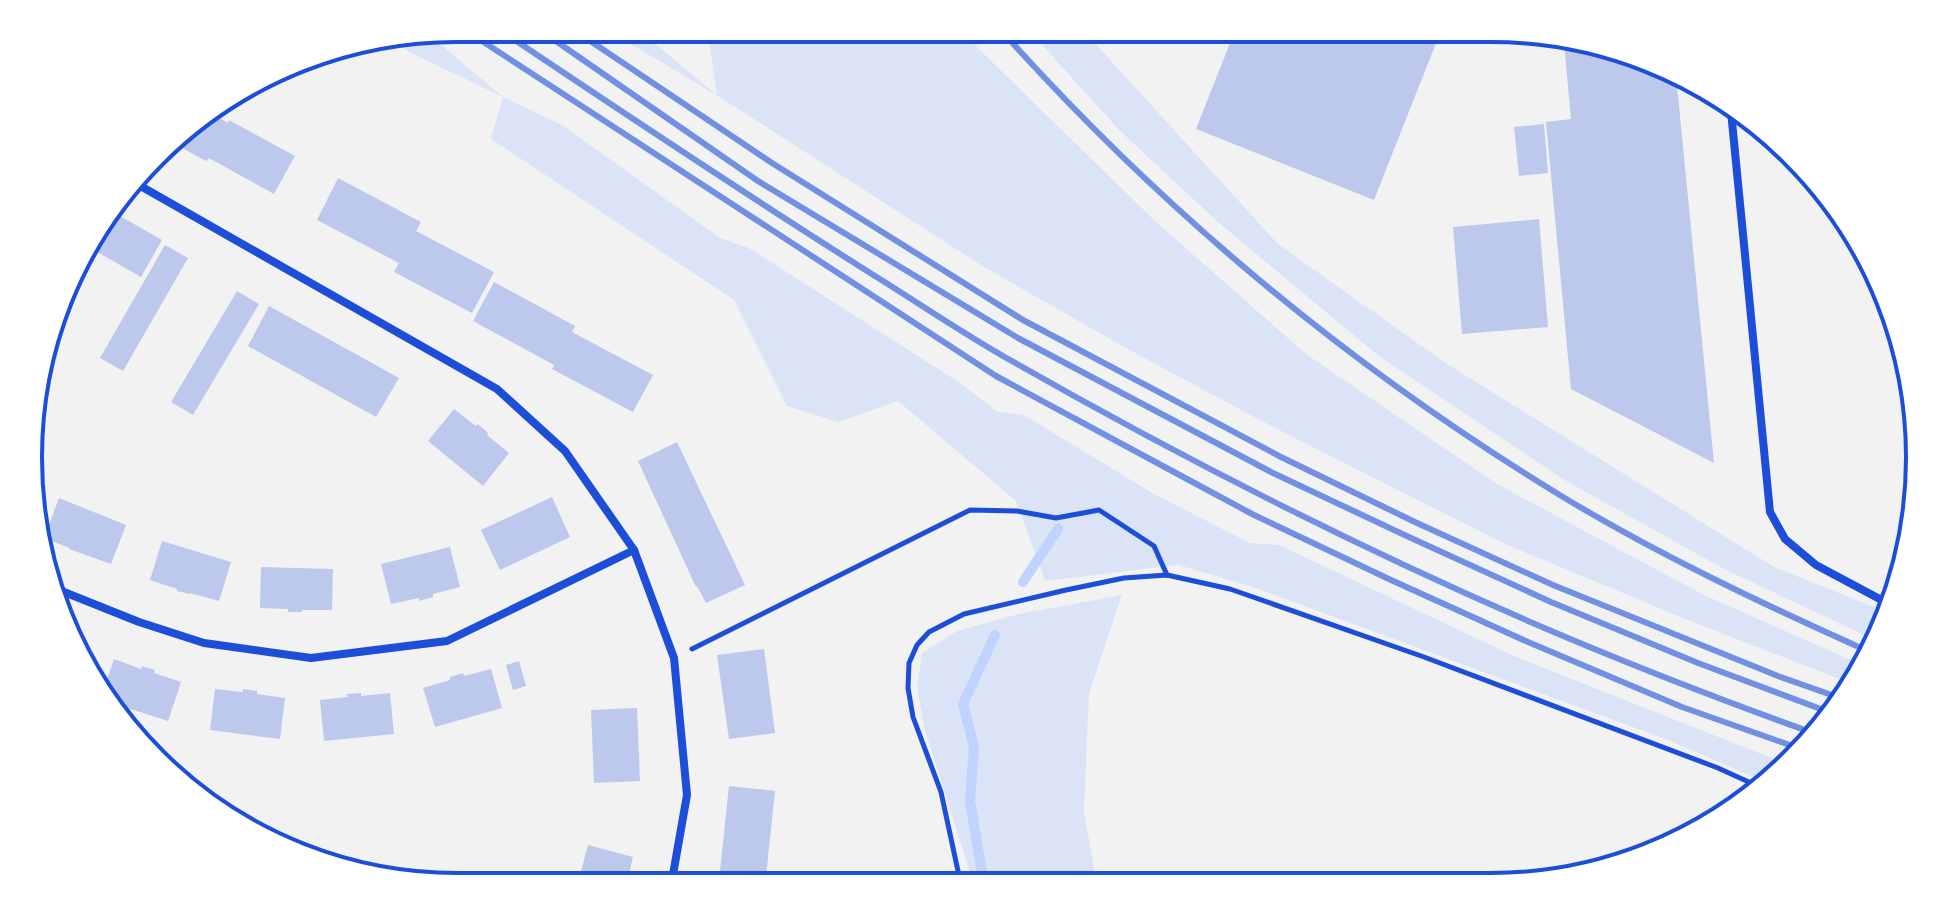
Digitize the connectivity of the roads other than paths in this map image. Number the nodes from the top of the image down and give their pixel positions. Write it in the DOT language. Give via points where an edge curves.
graph roads {
  1 [pos="1732,120"];
  2 [pos="142,187"];
  3 [pos="634,550"];
  4 [pos="64,592"];
  5 [pos="1881,600"];
  6 [pos="673,873"];
  1 -- 5 [label="street" via="1770,512 1785,539 1816,565"];
  2 -- 3 [label="street" via="497,389 565,451"];
  3 -- 4 [label="street" via="447,641 311,658 204,643"];
  3 -- 6 [label="street" via="674,658 687,795"];
}
